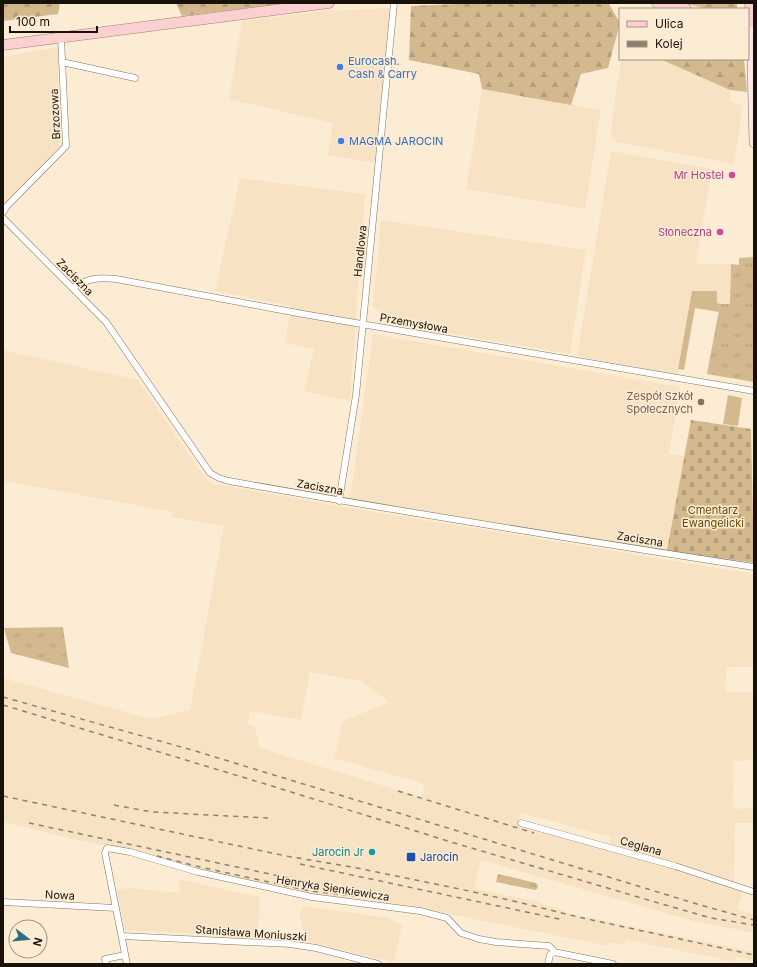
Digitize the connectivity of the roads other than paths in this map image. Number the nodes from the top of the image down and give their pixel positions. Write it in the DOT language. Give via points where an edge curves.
graph roads {
  1 [pos="329,3"];
  2 [pos="394,3"];
  3 [pos="657,3"];
  4 [pos="750,3"];
  5 [pos="681,8"];
  6 [pos="749,22"];
  7 [pos="61,37"];
  8 [pos="3,45"];
  9 [pos="62,62"];
  10 [pos="135,78"];
  11 [pos="754,143"];
  12 [pos="3,212"];
  13 [pos="3,218"];
  14 [pos="73,288"];
  15 [pos="362,324"];
  16 [pos="754,391"];
  17 [pos="339,501"];
  18 [pos="754,566"];
  19 [pos="521,823"];
  20 [pos="754,892"];
  21 [pos="3,902"];
  22 [pos="116,908"];
  23 [pos="122,936"];
  24 [pos="554,952"];
  25 [pos="125,955"];
  26 [pos="361,962"];
  27 [pos="106,964"];
  28 [pos="127,964"];
  29 [pos="378,964"];
  30 [pos="548,964"];
  31 [pos="613,964"];
  1 -- 7 [label="main road"];
  2 -- 15 [label="street, Handlowa"];
  3 -- 5 [label="main road"];
  4 -- 6 [label="main road"];
  6 -- 11 [label="main road"];
  7 -- 8 [label="main road"];
  7 -- 9 [label="street, Brzozowa"];
  9 -- 10 [label="street"];
  9 -- 12 [label="street, Brzozowa" via="66,146"];
  13 -- 14 [label="street, Zaciszna"];
  14 -- 15 [label="street, Przemysłowa" via="94,278 116,279"];
  14 -- 17 [label="street, Zaciszna" via="106,322 210,473 229,481"];
  15 -- 16 [label="street, Przemysłowa"];
  15 -- 17 [label="street, Handlowa" via="356,395"];
  17 -- 18 [label="street, Zaciszna"];
  19 -- 20 [label="street, Ceglana" via="676,866"];
  21 -- 22 [label="street, Nowa"];
  22 -- 23 [label="street"];
  22 -- 24 [label="street, Henryka Sienkiewicza" via="105,853 107,848 198,872 312,897 420,911 447,918 461,933 479,939 549,946"];
  23 -- 25 [label="street"];
  23 -- 26 [label="street, Stanisława Moniuszki" via="290,944 316,948"];
  24 -- 30 [label="street" via="550,955"];
  24 -- 31 [label="street, Henryka Sienkiewicza"];
  25 -- 27 [label="street" via="104,959"];
  25 -- 28 [label="street"];
  26 -- 29 [label="street, Stanisława Moniuszki"];
}
